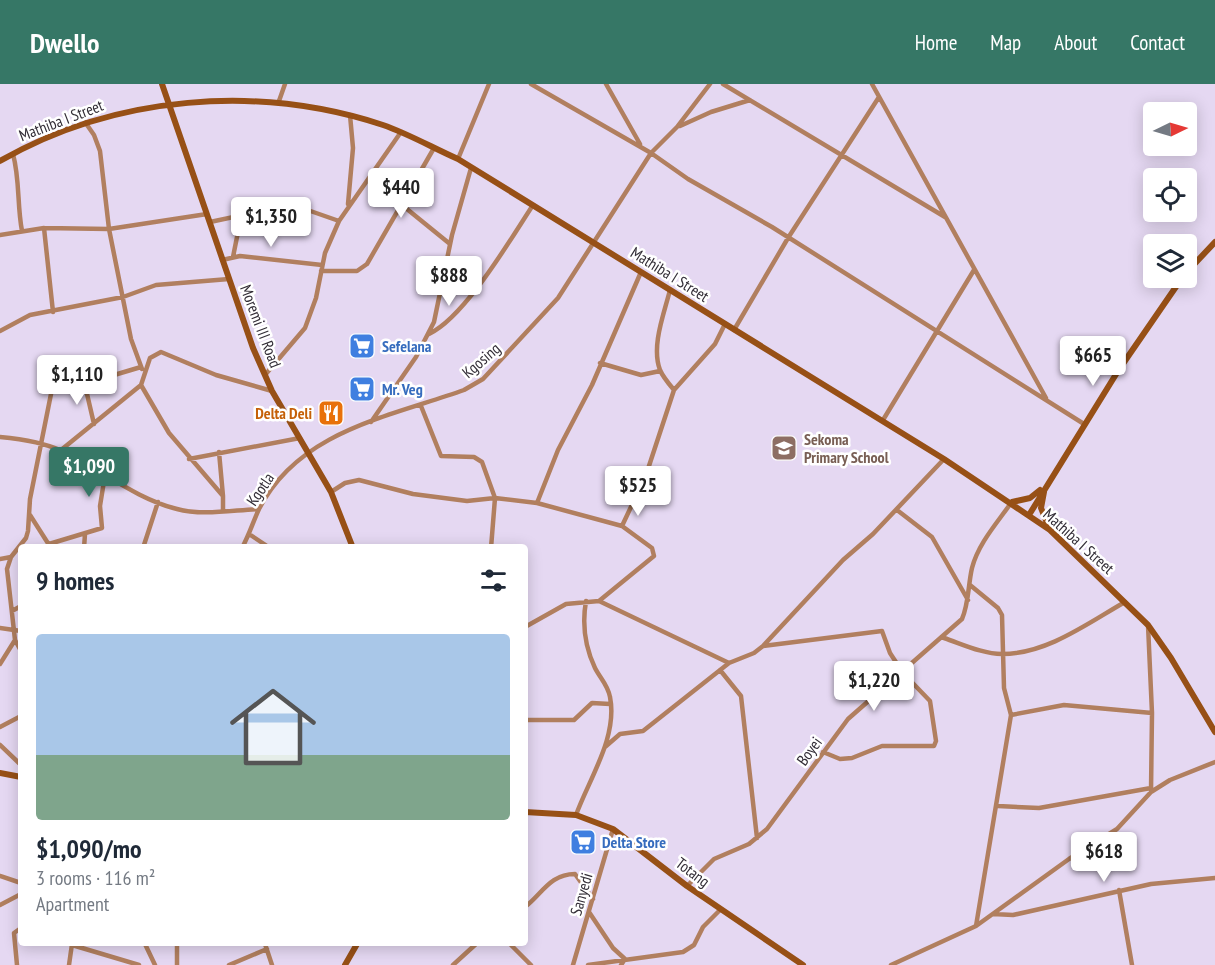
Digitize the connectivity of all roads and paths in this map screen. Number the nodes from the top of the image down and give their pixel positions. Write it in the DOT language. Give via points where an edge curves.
graph roads {
  1 [pos="162,84"];
  2 [pos="285,84"];
  3 [pos="489,84"];
  4 [pos="531,84"];
  5 [pos="606,84"];
  6 [pos="710,84"];
  7 [pos="723,84"];
  8 [pos="872,84"];
  9 [pos="879,97"];
  10 [pos="751,100"];
  11 [pos="279,101"];
  12 [pos="168,104"];
  13 [pos="350,115"];
  14 [pos="85,122"];
  15 [pos="677,127"];
  16 [pos="401,132"];
  17 [pos="642,147"];
  18 [pos="434,148"];
  19 [pos="651,153"];
  20 [pos="13,154"];
  21 [pos="842,154"];
  22 [pos="458,159"];
  23 [pos="0,161"];
  24 [pos="471,168"];
  25 [pos="372,173"];
  26 [pos="402,205"];
  27 [pos="533,205"];
  28 [pos="348,206"];
  29 [pos="207,214"];
  30 [pos="242,217"];
  31 [pos="946,218"];
  32 [pos="339,221"];
  33 [pos="210,222"];
  34 [pos="44,228"];
  35 [pos="109,229"];
  36 [pos="22,231"];
  37 [pos="0,235"];
  38 [pos="788,238"];
  39 [pos="1215,242"];
  40 [pos="450,244"];
  41 [pos="595,244"];
  42 [pos="233,257"];
  43 [pos="222,260"];
  44 [pos="1197,261"];
  45 [pos="322,268"];
  46 [pos="974,270"];
  47 [pos="641,272"];
  48 [pos="229,279"];
  49 [pos="1174,288"];
  50 [pos="670,290"];
  51 [pos="123,297"];
  52 [pos="53,312"];
  53 [pos="725,324"];
  54 [pos="734,330"];
  55 [pos="0,331"];
  56 [pos="937,331"];
  57 [pos="429,334"];
  58 [pos="600,363"];
  59 [pos="141,367"];
  60 [pos="660,371"];
  61 [pos="143,373"];
  62 [pos="265,375"];
  63 [pos="84,381"];
  64 [pos="141,385"];
  65 [pos="674,390"];
  66 [pos="272,391"];
  67 [pos="1048,400"];
  68 [pos="421,406"];
  69 [pos="883,420"];
  70 [pos="371,422"];
  71 [pos="94,424"];
  72 [pos="1084,424"];
  73 [pos="0,437"];
  74 [pos="300,438"];
  75 [pos="43,444"];
  76 [pos="61,450"];
  77 [pos="308,451"];
  78 [pos="219,452"];
  79 [pos="189,459"];
  80 [pos="944,459"];
  81 [pos="105,475"];
  82 [pos="1045,486"];
  83 [pos="331,492"];
  84 [pos="223,496"];
  85 [pos="495,498"];
  86 [pos="158,502"];
  87 [pos="1011,502"];
  88 [pos="537,504"];
  89 [pos="259,509"];
  90 [pos="223,510"];
  91 [pos="897,510"];
  92 [pos="30,514"];
  93 [pos="1029,515"];
  94 [pos="622,526"];
  95 [pos="1050,530"];
  96 [pos="85,534"];
  97 [pos="249,534"];
  98 [pos="22,544"];
  99 [pos="49,544"];
  100 [pos="56,544"];
  101 [pos="84,544"];
  102 [pos="144,544"];
  103 [pos="244,544"];
  104 [pos="264,544"];
  105 [pos="351,544"];
  106 [pos="491,544"];
  107 [pos="17,550"];
  108 [pos="11,557"];
  109 [pos="0,559"];
  110 [pos="970,585"];
  111 [pos="968,600"];
  112 [pos="586,601"];
  113 [pos="599,601"];
  114 [pos="1125,602"];
  115 [pos="18,608"];
  116 [pos="12,611"];
  117 [pos="528,625"];
  118 [pos="1148,625"];
  119 [pos="0,628"];
  120 [pos="14,631"];
  121 [pos="18,632"];
  122 [pos="944,638"];
  123 [pos="15,640"];
  124 [pos="18,646"];
  125 [pos="763,646"];
  126 [pos="1002,654"];
  127 [pos="729,663"];
  128 [pos="0,664"];
  129 [pos="720,670"];
  130 [pos="903,673"];
  131 [pos="610,704"];
  132 [pos="1152,713"];
  133 [pos="1011,715"];
  134 [pos="18,718"];
  135 [pos="528,720"];
  136 [pos="0,727"];
  137 [pos="1215,732"];
  138 [pos="0,745"];
  139 [pos="605,747"];
  140 [pos="823,752"];
  141 [pos="18,762"];
  142 [pos="1215,762"];
  143 [pos="0,773"];
  144 [pos="18,776"];
  145 [pos="1151,790"];
  146 [pos="998,806"];
  147 [pos="528,812"];
  148 [pos="576,815"];
  149 [pos="613,830"];
  150 [pos="758,838"];
  151 [pos="0,876"];
  152 [pos="1215,878"];
  153 [pos="18,882"];
  154 [pos="687,886"];
  155 [pos="1119,890"];
  156 [pos="18,896"];
  157 [pos="592,899"];
  158 [pos="528,904"];
  159 [pos="0,905"];
  160 [pos="721,909"];
  161 [pos="589,912"];
  162 [pos="993,914"];
  163 [pos="976,926"];
  164 [pos="18,930"];
  165 [pos="72,946"];
  166 [pos="78,946"];
  167 [pos="146,946"];
  168 [pos="177,946"];
  169 [pos="266,946"];
  170 [pos="356,946"];
  171 [pos="474,946"];
  172 [pos="512,946"];
  173 [pos="625,959"];
  174 [pos="17,965"];
  175 [pos="69,965"];
  176 [pos="140,965"];
  177 [pos="155,965"];
  178 [pos="177,965"];
  179 [pos="229,965"];
  180 [pos="272,965"];
  181 [pos="345,965"];
  182 [pos="453,965"];
  183 [pos="531,965"];
  184 [pos="573,965"];
  185 [pos="588,965"];
  186 [pos="621,965"];
  187 [pos="803,965"];
  188 [pos="891,965"];
  189 [pos="1132,965"];
  1 -- 12 [label="street, Moremi III Road"];
  2 -- 11 [label="street"];
  3 -- 22 [label="street"];
  4 -- 17 [label="street"];
  5 -- 17 [label="street"];
  6 -- 15 [label="street"];
  7 -- 10 [label="street"];
  8 -- 9 [label="street"];
  9 -- 21 [label="street"];
  9 -- 31 [label="street"];
  10 -- 15 [label="street"];
  10 -- 21 [label="street"];
  11 -- 12 [label="street, Mathiba I Street" via="212,99"];
  11 -- 13 [label="street, Mathiba I Street"];
  12 -- 14 [label="street, Mathiba I Street"];
  12 -- 29 [label="street, Moremi III Road"];
  13 -- 16 [label="street, Mathiba I Street"];
  13 -- 28 [label="street" via="353,148"];
  14 -- 20 [label="street, Mathiba I Street"];
  14 -- 35 [label="street" via="100,152"];
  15 -- 19 [label="street, Kgosing"];
  16 -- 18 [label="street, Mathiba I Street"];
  16 -- 25 [label="street"];
  17 -- 19 [label="street"];
  18 -- 22 [label="street, Mathiba I Street"];
  18 -- 26 [label="street"];
  19 -- 38 [label="street"];
  19 -- 41 [label="street, Kgosing"];
  20 -- 23 [label="street, Mathiba I Street"];
  20 -- 36 [label="street"];
  21 -- 31 [label="street"];
  21 -- 38 [label="street"];
  22 -- 24 [label="street, Mathiba I Street"];
  24 -- 27 [label="street, Mathiba I Street"];
  24 -- 40 [label="street"];
  25 -- 26 [label="street"];
  25 -- 28 [label="street"];
  26 -- 40 [label="street"];
  26 -- 45 [label="street" via="367,264 357,271"];
  27 -- 41 [label="street, Mathiba I Street"];
  27 -- 57 [label="street" via="490,272 442,327"];
  28 -- 32 [label="street"];
  29 -- 33 [label="street, Moremi III Road"];
  29 -- 35 [label="street"];
  30 -- 32 [label="street" via="285,206"];
  30 -- 33 [label="street"];
  30 -- 42 [label="street"];
  31 -- 46 [label="street"];
  32 -- 45 [label="street"];
  33 -- 43 [label="street, Moremi III Road"];
  34 -- 35 [label="street"];
  34 -- 36 [label="street"];
  34 -- 52 [label="street"];
  35 -- 51 [label="street"];
  36 -- 37 [label="street"];
  38 -- 54 [label="street"];
  38 -- 56 [label="street"];
  39 -- 44 [label="street"];
  40 -- 57 [label="street"];
  41 -- 47 [label="street, Mathiba I Street"];
  41 -- 68 [label="street, Kgosing" via="558,298 483,379"];
  42 -- 43 [label="street"];
  42 -- 45 [label="street"];
  43 -- 48 [label="street, Moremi III Road"];
  45 -- 62 [label="street" via="309,321"];
  46 -- 56 [label="street"];
  46 -- 67 [label="street"];
  47 -- 50 [label="street, Mathiba I Street"];
  47 -- 58 [label="street"];
  48 -- 51 [label="street" via="156,285"];
  48 -- 62 [label="street, Moremi III Road"];
  49 -- 72 [label="street"];
  50 -- 53 [label="street, Mathiba I Street"];
  50 -- 60 [label="street" via="659,336"];
  51 -- 52 [label="street"];
  51 -- 59 [label="street"];
  52 -- 55 [label="street" via="30,315"];
  53 -- 54 [label="street, Mathiba I Street"];
  53 -- 65 [label="street" via="715,344"];
  54 -- 69 [label="street, Mathiba I Street"];
  56 -- 67 [label="street"];
  56 -- 69 [label="street"];
  57 -- 70 [label="street"];
  58 -- 60 [label="street" via="641,375"];
  58 -- 88 [label="street"];
  59 -- 61 [label="street"];
  59 -- 63 [label="street"];
  60 -- 65 [label="street"];
  61 -- 64 [label="street"];
  61 -- 66 [label="street" via="150,358 161,352 216,375"];
  62 -- 66 [label="street, Moremi III Road"];
  63 -- 71 [label="street"];
  63 -- 75 [label="street" via="55,380"];
  64 -- 71 [label="street"];
  64 -- 79 [label="street" via="164,426"];
  65 -- 94 [label="street" via="646,475"];
  66 -- 74 [label="street, Moremi III Road"];
  67 -- 72 [label="street"];
  68 -- 70 [label="street, Kgosing"];
  68 -- 85 [label="street" via="438,453 445,457 479,458"];
  69 -- 80 [label="street, Mathiba I Street"];
  70 -- 77 [label="street, Kgosing"];
  71 -- 76 [label="street"];
  72 -- 82 [label="street"];
  73 -- 75 [label="street"];
  74 -- 77 [label="street, Moremi III Road"];
  74 -- 78 [label="street"];
  75 -- 76 [label="street"];
  75 -- 92 [label="street"];
  76 -- 81 [label="street"];
  77 -- 83 [label="street, Moremi III Road"];
  77 -- 89 [label="street, Kgotla" via="280,479"];
  78 -- 79 [label="street"];
  78 -- 84 [label="street"];
  79 -- 84 [label="street"];
  80 -- 87 [label="street, Mathiba I Street"];
  80 -- 91 [label="street"];
  81 -- 86 [label="street"];
  81 -- 96 [label="street" via="100,506 102,527"];
  82 -- 87 [label="street" via="1030,498"];
  82 -- 93 [label="street"];
  82 -- 95 [label="street" via="1041,508"];
  83 -- 85 [label="street" via="359,480 413,494 467,501"];
  83 -- 105 [label="street, Moremi III Road"];
  84 -- 90 [label="street"];
  85 -- 88 [label="street"];
  85 -- 106 [label="street"];
  86 -- 90 [label="street" via="188,512"];
  86 -- 102 [label="street"];
  87 -- 93 [label="street, Mathiba I Street"];
  87 -- 110 [label="street, Boyei" via="978,552"];
  88 -- 94 [label="street"];
  89 -- 90 [label="street"];
  89 -- 97 [label="street, Kgotla"];
  91 -- 111 [label="street" via="932,537"];
  91 -- 125 [label="street" via="847,555"];
  92 -- 98 [label="street"];
  92 -- 99 [label="street"];
  93 -- 95 [label="street, Mathiba I Street"];
  94 -- 113 [label="street" via="655,553"];
  95 -- 114 [label="street, Mathiba I Street"];
  96 -- 100 [label="street"];
  96 -- 101 [label="street"];
  97 -- 103 [label="street, Kgotla"];
  97 -- 104 [label="street"];
  107 -- 108 [label="street"];
  108 -- 109 [label="street"];
  108 -- 116 [label="street" via="6,577"];
  110 -- 111 [label="street, Boyei"];
  110 -- 126 [label="street" via="1001,611"];
  111 -- 122 [label="street, Boyei" via="962,619"];
  112 -- 113 [label="street"];
  112 -- 117 [label="street" via="566,604"];
  112 -- 131 [label="street" via="586,641 606,685"];
  113 -- 127 [label="street"];
  114 -- 118 [label="street, Mathiba I Street"];
  114 -- 126 [label="street" via="1056,641"];
  115 -- 116 [label="street"];
  116 -- 120 [label="street"];
  118 -- 132 [label="street"];
  118 -- 137 [label="street, Mathiba I Street"];
  119 -- 120 [label="street"];
  120 -- 121 [label="street"];
  120 -- 123 [label="street"];
  122 -- 126 [label="street"];
  122 -- 130 [label="street, Boyei"];
  123 -- 124 [label="street"];
  123 -- 128 [label="street"];
  125 -- 127 [label="street"];
  125 -- 130 [label="street" via="878,629 884,633"];
  126 -- 133 [label="street"];
  127 -- 129 [label="street"];
  129 -- 139 [label="street" via="644,731 620,734"];
  129 -- 150 [label="street" via="741,696"];
  130 -- 140 [label="street, Boyei" via="848,719"];
  130 -- 140 [label="street" via="930,701 934,746 882,746 840,759"];
  131 -- 135 [label="street" via="592,703 574,720"];
  131 -- 139 [label="street"];
  132 -- 133 [label="street" via="1064,705"];
  132 -- 145 [label="street"];
  133 -- 146 [label="street"];
  134 -- 136 [label="street"];
  138 -- 141 [label="street"];
  139 -- 148 [label="street"];
  140 -- 150 [label="street, Boyei"];
  142 -- 145 [label="street"];
  143 -- 144 [label="street"];
  145 -- 146 [label="street" via="1038,808"];
  145 -- 162 [label="street" via="1118,829"];
  146 -- 163 [label="street"];
  147 -- 148 [label="street, Totang"];
  148 -- 149 [label="street, Totang"];
  149 -- 154 [label="street, Totang"];
  149 -- 157 [label="street, Sanyedi"];
  150 -- 154 [label="street, Boyei" via="714,859"];
  151 -- 153 [label="street"];
  152 -- 155 [label="street"];
  154 -- 160 [label="street, Totang"];
  155 -- 162 [label="street" via="1077,903 1013,915"];
  155 -- 189 [label="street"];
  156 -- 159 [label="street"];
  157 -- 158 [label="street" via="574,874 563,875"];
  157 -- 161 [label="street, Sanyedi"];
  160 -- 173 [label="street" via="703,927 691,948"];
  160 -- 187 [label="street, Totang"];
  161 -- 173 [label="street"];
  161 -- 184 [label="street, Sanyedi"];
  162 -- 163 [label="street"];
  163 -- 188 [label="street"];
  164 -- 174 [label="street" via="14,933"];
  165 -- 175 [label="street"];
  166 -- 176 [label="street"];
  167 -- 177 [label="street"];
  168 -- 178 [label="street"];
  169 -- 179 [label="street"];
  169 -- 180 [label="street"];
  170 -- 181 [label="street"];
  171 -- 182 [label="street"];
  172 -- 183 [label="street"];
  173 -- 185 [label="street"];
  173 -- 186 [label="street"];
}
